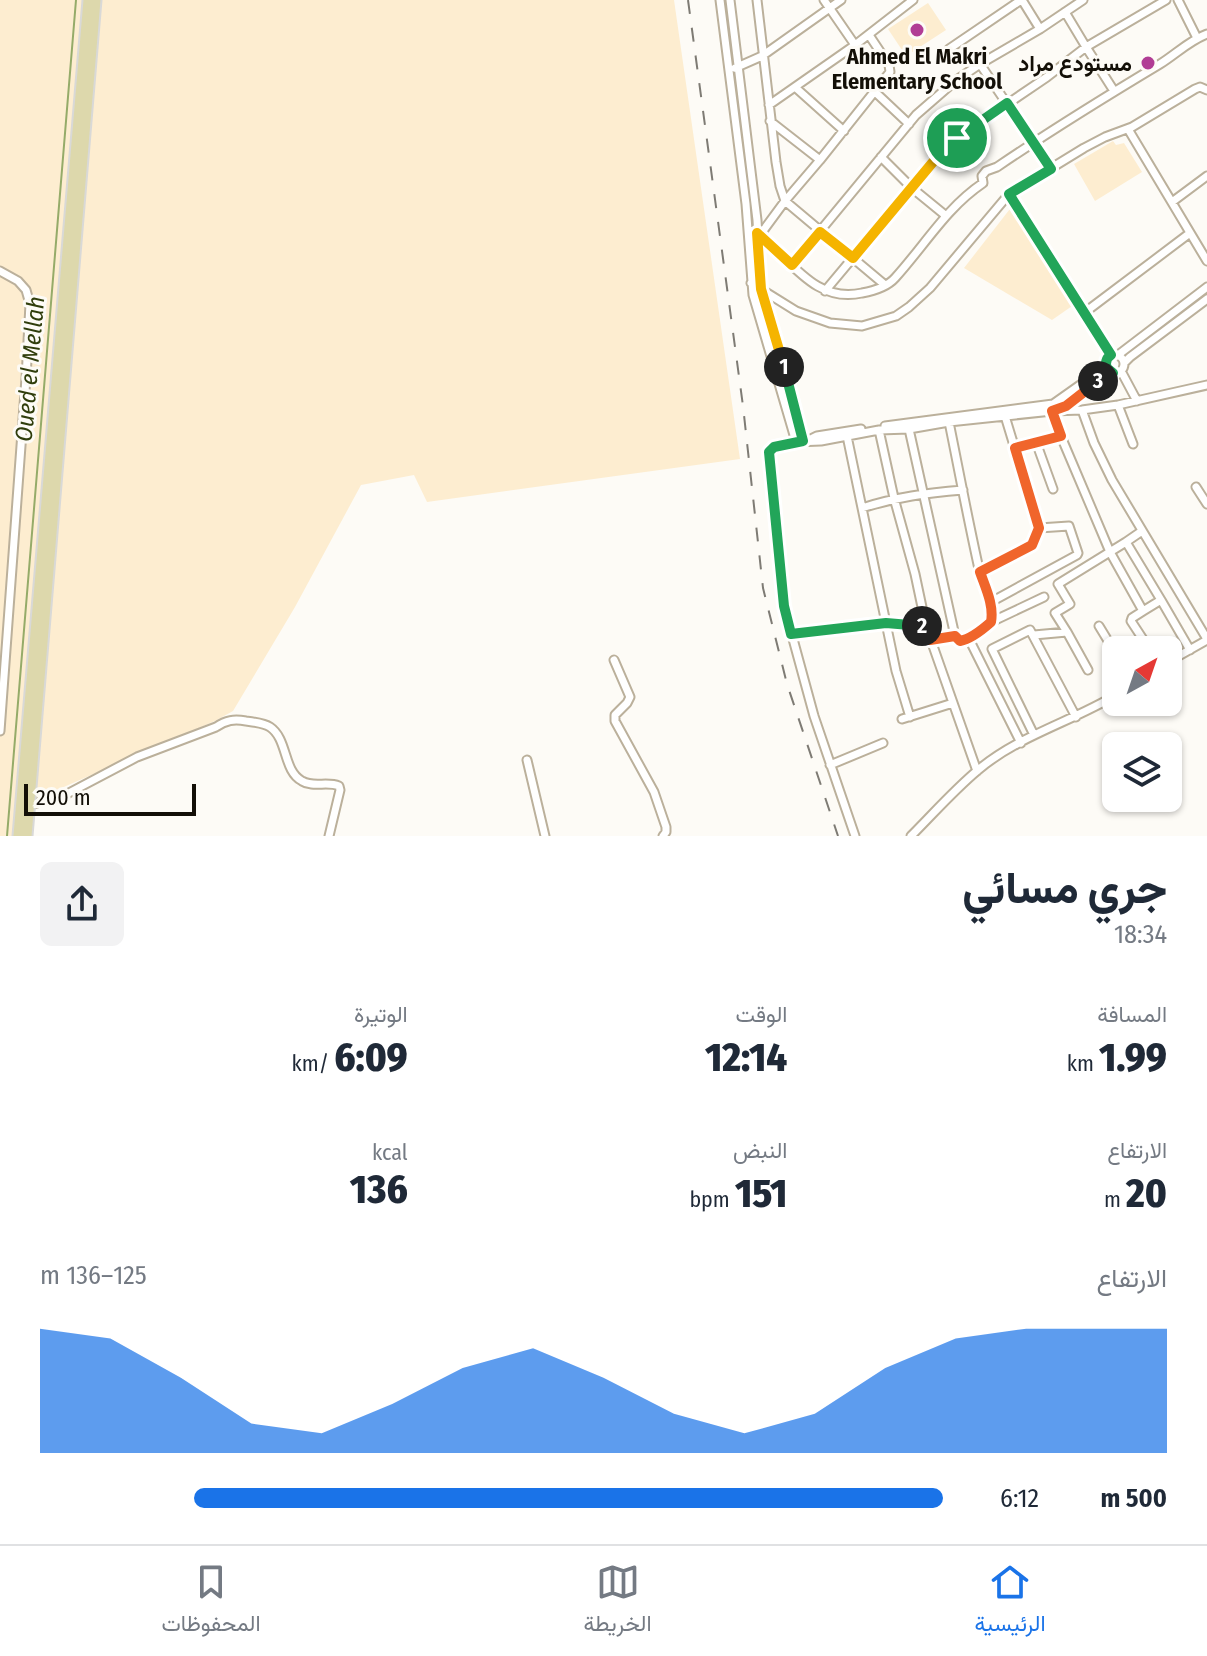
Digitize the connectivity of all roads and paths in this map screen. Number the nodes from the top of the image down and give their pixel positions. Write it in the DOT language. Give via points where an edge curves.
graph roads {
  1 [pos="88,0"];
  2 [pos="96,0"];
  3 [pos="720,0"];
  4 [pos="730,0"];
  5 [pos="841,0"];
  6 [pos="913,0"];
  7 [pos="1022,0"];
  8 [pos="1083,0"];
  9 [pos="1166,0"];
  10 [pos="1178,0"];
  11 [pos="760,2"];
  12 [pos="827,4"];
  13 [pos="1065,12"];
  14 [pos="1040,29"];
  15 [pos="1207,34"];
  16 [pos="869,35"];
  17 [pos="1197,38"];
  18 [pos="855,45"];
  19 [pos="1086,47"];
  20 [pos="949,49"];
  21 [pos="762,56"];
  22 [pos="980,64"];
  23 [pos="739,67"];
  24 [pos="730,71"];
  25 [pos="796,88"];
  26 [pos="1207,90"];
  27 [pos="874,91"];
  28 [pos="1114,91"];
  29 [pos="1007,103"];
  30 [pos="769,105"];
  31 [pos="770,121"];
  32 [pos="909,124"];
  33 [pos="1128,129"];
  34 [pos="844,131"];
  35 [pos="1034,142"];
  36 [pos="881,157"];
  37 [pos="820,160"];
  38 [pos="1051,169"];
  39 [pos="1207,176"];
  40 [pos="912,188"];
  41 [pos="1009,194"];
  42 [pos="785,201"];
  43 [pos="1172,202"];
  44 [pos="945,215"];
  45 [pos="748,229"];
  46 [pos="820,232"];
  47 [pos="1190,233"];
  48 [pos="759,234"];
  49 [pos="853,258"];
  50 [pos="1207,261"];
  51 [pos="792,265"];
  52 [pos="0,271"];
  53 [pos="751,283"];
  54 [pos="885,285"];
  55 [pos="1207,287"];
  56 [pos="761,289"];
  57 [pos="825,291"];
  58 [pos="1207,299"];
  59 [pos="1084,313"];
  60 [pos="1112,357"];
  61 [pos="1119,369"];
  62 [pos="1207,386"];
  63 [pos="1137,401"];
  64 [pos="1118,405"];
  65 [pos="1082,410"];
  66 [pos="1052,411"];
  67 [pos="1005,416"];
  68 [pos="949,422"];
  69 [pos="909,429"];
  70 [pos="879,430"];
  71 [pos="847,436"];
  72 [pos="1061,436"];
  73 [pos="803,441"];
  74 [pos="1036,442"];
  75 [pos="1133,444"];
  76 [pos="1015,448"];
  77 [pos="1196,487"];
  78 [pos="1053,489"];
  79 [pos="963,490"];
  80 [pos="923,493"];
  81 [pos="894,498"];
  82 [pos="1207,504"];
  83 [pos="862,508"];
  84 [pos="1039,528"];
  85 [pos="1142,531"];
  86 [pos="1126,542"];
  87 [pos="1110,552"];
  88 [pos="980,572"];
  89 [pos="1044,597"];
  90 [pos="1161,600"];
  91 [pos="991,602"];
  92 [pos="1143,611"];
  93 [pos="991,622"];
  94 [pos="886,623"];
  95 [pos="926,626"];
  96 [pos="1099,626"];
  97 [pos="1067,632"];
  98 [pos="791,634"];
  99 [pos="1034,635"];
  100 [pos="955,636"];
  101 [pos="1105,636"];
  102 [pos="1141,636"];
  103 [pos="969,639"];
  104 [pos="1207,639"];
  105 [pos="930,640"];
  106 [pos="1190,650"];
  107 [pos="1182,654"];
  108 [pos="614,660"];
  109 [pos="1088,670"];
  110 [pos="953,703"];
  111 [pos="1102,703"];
  112 [pos="1076,717"];
  113 [pos="0,731"];
  114 [pos="1034,735"];
  115 [pos="883,743"];
  116 [pos="1021,743"];
  117 [pos="527,760"];
  118 [pos="830,765"];
  119 [pos="977,771"];
  120 [pos="30,805"];
  121 [pos="18,836"];
  122 [pos="27,836"];
  123 [pos="329,836"];
  124 [pos="545,836"];
  125 [pos="663,836"];
  126 [pos="855,836"];
  127 [pos="911,836"];
  1 -- 121 [label="main road"];
  2 -- 120 [label="main road"];
  3 -- 24 [label="street"];
  4 -- 23 [label="street"];
  5 -- 12 [label="street"];
  6 -- 16 [label="street"];
  7 -- 14 [label="street"];
  7 -- 20 [label="street"];
  8 -- 13 [label="street"];
  9 -- 19 [label="street"];
  10 -- 17 [label="street"];
  11 -- 21 [label="street"];
  12 -- 18 [label="street"];
  12 -- 21 [label="street"];
  13 -- 14 [label="street"];
  13 -- 19 [label="street"];
  14 -- 22 [label="street"];
  15 -- 17 [label="street"];
  16 -- 18 [label="street"];
  16 -- 27 [label="street" via="890,70"];
  17 -- 28 [label="street"];
  18 -- 25 [label="street"];
  19 -- 28 [label="street"];
  19 -- 29 [label="street"];
  21 -- 23 [label="street"];
  21 -- 30 [label="street"];
  22 -- 29 [label="street"];
  22 -- 32 [label="street"];
  23 -- 24 [label="street"];
  23 -- 48 [label="street"];
  24 -- 45 [label="street"];
  25 -- 30 [label="street"];
  25 -- 34 [label="street"];
  26 -- 33 [label="street" via="1195,89"];
  27 -- 32 [label="street"];
  27 -- 34 [label="street"];
  28 -- 35 [label="street"];
  29 -- 35 [label="street"];
  29 -- 40 [label="street" via="957,138"];
  30 -- 31 [label="street"];
  31 -- 37 [label="street"];
  31 -- 42 [label="street"];
  32 -- 36 [label="street"];
  33 -- 38 [label="street" via="1096,141"];
  33 -- 43 [label="street"];
  34 -- 37 [label="street"];
  35 -- 38 [label="street"];
  35 -- 44 [label="street" via="986,171 983,183"];
  36 -- 40 [label="street"];
  36 -- 46 [label="street"];
  37 -- 42 [label="street"];
  38 -- 41 [label="street"];
  39 -- 43 [label="street"];
  40 -- 44 [label="street"];
  40 -- 49 [label="street"];
  41 -- 56 [label="street" via="930,288 896,316 862,326 830,323 796,311"];
  41 -- 59 [label="street"];
  42 -- 46 [label="street"];
  42 -- 48 [label="street"];
  43 -- 47 [label="street"];
  44 -- 54 [label="street"];
  45 -- 48 [label="street"];
  45 -- 53 [label="street"];
  46 -- 49 [label="street"];
  46 -- 51 [label="street"];
  47 -- 50 [label="street"];
  47 -- 59 [label="street"];
  48 -- 51 [label="street"];
  48 -- 56 [label="street"];
  49 -- 54 [label="street"];
  49 -- 57 [label="street"];
  51 -- 57 [label="street"];
  52 -- 113 [label="street" via="18,281 30,304"];
  53 -- 56 [label="street"];
  53 -- 73 [label="street" via="760,324"];
  54 -- 57 [label="street" via="848,296"];
  55 -- 60 [label="street"];
  56 -- 73 [label="street"];
  58 -- 61 [label="street"];
  59 -- 60 [label="street"];
  60 -- 61 [label="street" via="1123,358"];
  60 -- 61 [label="street" via="1107,368"];
  60 -- 73 [label="street" via="1053,404"];
  61 -- 63 [label="street"];
  61 -- 66 [label="street"];
  62 -- 63 [label="street"];
  63 -- 64 [label="street"];
  64 -- 65 [label="street"];
  64 -- 75 [label="street"];
  65 -- 66 [label="street"];
  65 -- 85 [label="street" via="1112,480"];
  66 -- 67 [label="street"];
  66 -- 72 [label="street"];
  67 -- 68 [label="street"];
  67 -- 76 [label="street"];
  68 -- 69 [label="street"];
  68 -- 79 [label="street"];
  69 -- 70 [label="street"];
  69 -- 80 [label="street"];
  70 -- 71 [label="street"];
  70 -- 81 [label="street"];
  71 -- 73 [label="street"];
  71 -- 83 [label="street"];
  72 -- 74 [label="street"];
  72 -- 87 [label="street"];
  73 -- 98 [label="street" via="769,452"];
  74 -- 76 [label="street"];
  74 -- 78 [label="street"];
  76 -- 84 [label="street"];
  77 -- 82 [label="street"];
  79 -- 80 [label="street"];
  79 -- 88 [label="street"];
  80 -- 81 [label="street"];
  80 -- 100 [label="street"];
  81 -- 83 [label="street"];
  81 -- 95 [label="street"];
  83 -- 94 [label="street"];
  84 -- 88 [label="street" via="1032,545"];
  84 -- 91 [label="street" via="1068,525 1077,555"];
  85 -- 86 [label="street"];
  85 -- 104 [label="street"];
  86 -- 87 [label="street"];
  86 -- 90 [label="street"];
  87 -- 92 [label="street"];
  87 -- 97 [label="street" via="1058,584 1070,604 1055,613"];
  88 -- 91 [label="street"];
  89 -- 93 [label="street"];
  90 -- 92 [label="street"];
  90 -- 106 [label="street"];
  91 -- 93 [label="street"];
  92 -- 102 [label="street" via="1131,621"];
  93 -- 103 [label="street"];
  94 -- 95 [label="street"];
  94 -- 98 [label="street"];
  94 -- 110 [label="street" via="906,718"];
  95 -- 105 [label="street"];
  96 -- 101 [label="street"];
  97 -- 99 [label="street"];
  97 -- 109 [label="street"];
  98 -- 118 [label="street"];
  99 -- 112 [label="street"];
  99 -- 114 [label="street" via="1030,630 992,649"];
  100 -- 103 [label="street"];
  100 -- 105 [label="street"];
  103 -- 116 [label="street"];
  104 -- 106 [label="street"];
  105 -- 110 [label="street"];
  106 -- 107 [label="street"];
  108 -- 125 [label="street" via="630,697 614,717 654,792 666,827"];
  110 -- 119 [label="street"];
  111 -- 112 [label="street"];
  112 -- 114 [label="street"];
  114 -- 116 [label="street"];
  115 -- 118 [label="street"];
  116 -- 119 [label="street"];
  117 -- 124 [label="street"];
  118 -- 126 [label="street"];
  119 -- 127 [label="street"];
  120 -- 122 [label="main road"];
  120 -- 123 [label="street" via="238,720 274,730 292,771 303,782 339,786"];
}
